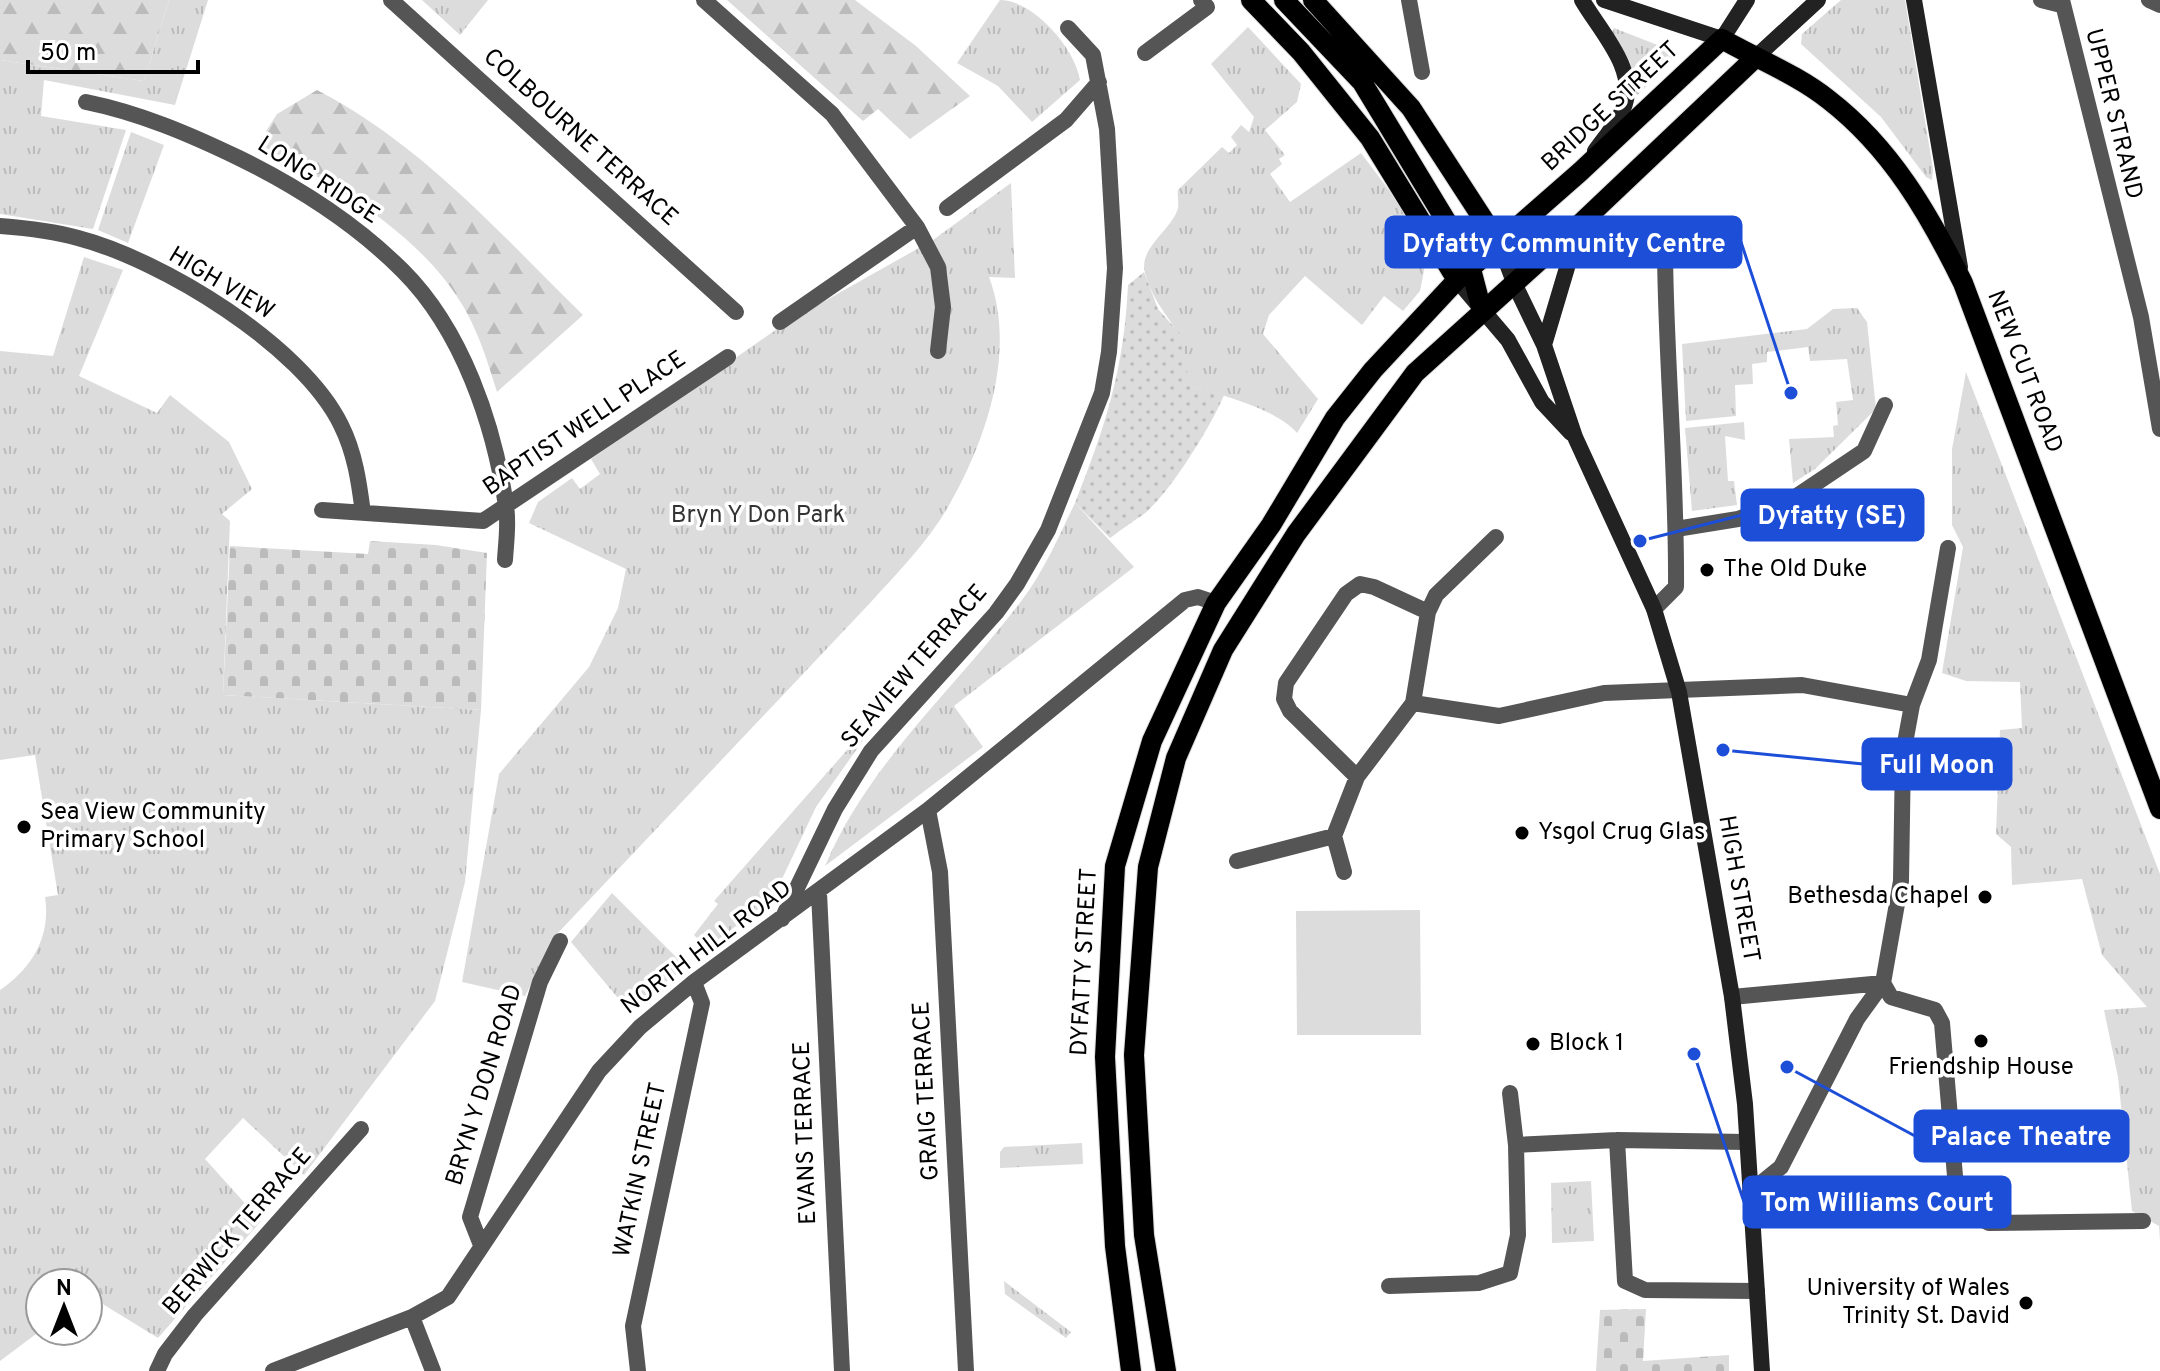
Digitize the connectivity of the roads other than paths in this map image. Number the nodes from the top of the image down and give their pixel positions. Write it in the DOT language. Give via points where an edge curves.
graph roads {
  1 [pos="391,0"];
  2 [pos="704,0"];
  3 [pos="1251,0"];
  4 [pos="1284,0"];
  5 [pos="1313,0"];
  6 [pos="1409,0"];
  7 [pos="1582,0"];
  8 [pos="1604,0"];
  9 [pos="1747,0"];
  10 [pos="1818,0"];
  11 [pos="1914,0"];
  12 [pos="2041,0"];
  13 [pos="2149,0"];
  14 [pos="2061,3"];
  15 [pos="1204,4"];
  16 [pos="2160,5"];
  17 [pos="1068,28"];
  18 [pos="1722,39"];
  19 [pos="1145,53"];
  20 [pos="1755,58"];
  21 [pos="1422,72"];
  22 [pos="1099,82"];
  23 [pos="86,102"];
  24 [pos="1580,172"];
  25 [pos="947,208"];
  26 [pos="1580,224"];
  27 [pos="0,226"];
  28 [pos="917,227"];
  29 [pos="1500,245"];
  30 [pos="1665,253"];
  31 [pos="1464,274"];
  32 [pos="1963,283"];
  33 [pos="1515,285"];
  34 [pos="1482,311"];
  35 [pos="736,312"];
  36 [pos="780,322"];
  37 [pos="1544,345"];
  38 [pos="938,351"];
  39 [pos="728,357"];
  40 [pos="1885,405"];
  41 [pos="2160,429"];
  42 [pos="1575,437"];
  43 [pos="507,509"];
  44 [pos="322,510"];
  45 [pos="363,513"];
  46 [pos="1676,529"];
  47 [pos="1496,537"];
  48 [pos="1948,548"];
  49 [pos="505,560"];
  50 [pos="1216,603"];
  51 [pos="1654,609"];
  52 [pos="1428,612"];
  53 [pos="1679,692"];
  54 [pos="1413,703"];
  55 [pos="1912,705"];
  56 [pos="1357,777"];
  57 [pos="2160,809"];
  58 [pos="928,810"];
  59 [pos="1334,836"];
  60 [pos="1237,861"];
  61 [pos="1344,872"];
  62 [pos="819,893"];
  63 [pos="781,921"];
  64 [pos="560,941"];
  65 [pos="694,982"];
  66 [pos="1883,983"];
  67 [pos="1732,997"];
  68 [pos="1510,1093"];
  69 [pos="361,1129"];
  70 [pos="1617,1140"];
  71 [pos="1747,1142"];
  72 [pos="1516,1145"];
  73 [pos="1750,1192"];
  74 [pos="2143,1221"];
  75 [pos="481,1245"];
  76 [pos="1389,1286"];
  77 [pos="1757,1291"];
  78 [pos="412,1317"];
  79 [pos="157,1371"];
  80 [pos="273,1371"];
  81 [pos="433,1371"];
  82 [pos="638,1371"];
  83 [pos="842,1371"];
  84 [pos="966,1371"];
  85 [pos="1131,1371"];
  86 [pos="1166,1371"];
  87 [pos="1762,1371"];
  1 -- 35 [label="street, COLBOURNE TERRACE"];
  2 -- 28 [label="street" via="832,114"];
  3 -- 31 [label="main road" via="1370,138"];
  4 -- 31 [label="main road" via="1362,82 1454,234"];
  5 -- 29 [label="main road" via="1411,108"];
  6 -- 21 [label="street"];
  7 -- 24 [label="main road" via="1626,77 1624,107"];
  8 -- 18 [label="main road"];
  9 -- 18 [label="main road, BRIDGE STREET"];
  10 -- 20 [label="main road"];
  11 -- 32 [label="main road"];
  12 -- 14 [label="street"];
  13 -- 16 [label="street"];
  14 -- 41 [label="street, UPPER STRAND" via="2141,317"];
  15 -- 19 [label="street"];
  17 -- 22 [label="street, SEAVIEW TERRACE" via="1093,55"];
  18 -- 20 [label="main road, NEW CUT ROAD"];
  18 -- 24 [label="main road, BRIDGE STREET"];
  20 -- 26 [label="main road"];
  20 -- 32 [label="main road, NEW CUT ROAD" via="1828,98 1870,137 1908,185"];
  22 -- 25 [label="street" via="1066,120"];
  22 -- 63 [label="street, SEAVIEW TERRACE" via="1107,129 1115,283 1109,352 1088,433 1048,530 1017,584 871,751 835,809"];
  23 -- 43 [label="street, LONG RIDGE" via="162,123 278,178 350,224 404,272 444,326 469,375 492,434"];
  24 -- 29 [label="main road, BRIDGE STREET"];
  26 -- 33 [label="main road"];
  26 -- 37 [label="main road"];
  27 -- 45 [label="street, HIGH VIEW" via="66,235 112,250 253,327 300,370 341,424 357,464"];
  28 -- 36 [label="street"];
  28 -- 38 [label="street" via="938,267 943,307"];
  29 -- 31 [label="main road, DYFATTY STREET"];
  29 -- 33 [label="main road"];
  30 -- 46 [label="street"];
  31 -- 34 [label="main road"];
  31 -- 50 [label="main road, DYFATTY STREET" via="1335,418 1271,525"];
  32 -- 57 [label="main road, NEW CUT ROAD"];
  33 -- 34 [label="main road"];
  33 -- 37 [label="main road"];
  34 -- 42 [label="main road" via="1508,340 1542,402"];
  34 -- 86 [label="main road" via="1415,373 1296,534 1223,650 1176,758 1148,867 1134,1055 1144,1235"];
  37 -- 42 [label="main road"];
  39 -- 43 [label="street, BAPTIST WELL PLACE"];
  40 -- 46 [label="street" via="1864,451 1794,498 1738,519"];
  42 -- 51 [label="main road, HIGH STREET"];
  43 -- 45 [label="street, BAPTIST WELL PLACE" via="483,521"];
  43 -- 49 [label="street, LONG RIDGE"];
  44 -- 45 [label="street, BAPTIST WELL PLACE"];
  46 -- 51 [label="street" via="1676,587"];
  47 -- 52 [label="street" via="1436,595"];
  48 -- 55 [label="street" via="1929,660"];
  50 -- 58 [label="street, NORTH HILL ROAD" via="1198,597 1185,600"];
  50 -- 85 [label="main road, DYFATTY STREET" via="1152,741 1115,866 1105,1057 1115,1246"];
  51 -- 53 [label="main road, HIGH STREET"];
  52 -- 54 [label="street"];
  52 -- 56 [label="street" via="1360,584 1346,594 1286,683 1284,699 1290,711"];
  53 -- 54 [label="street" via="1604,693 1499,716"];
  53 -- 55 [label="street" via="1802,685"];
  53 -- 67 [label="main road, HIGH STREET"];
  54 -- 56 [label="street"];
  55 -- 66 [label="street" via="1903,754 1901,881"];
  56 -- 59 [label="street"];
  58 -- 62 [label="street, NORTH HILL ROAD"];
  58 -- 84 [label="street, GRAIG TERRACE" via="940,872"];
  59 -- 60 [label="street"];
  59 -- 61 [label="street"];
  62 -- 63 [label="street, NORTH HILL ROAD"];
  62 -- 83 [label="street, EVANS TERRACE"];
  63 -- 65 [label="street, NORTH HILL ROAD"];
  64 -- 75 [label="street, BRYN Y DON ROAD" via="540,982 470,1217"];
  65 -- 75 [label="street, NORTH HILL ROAD" via="640,1027 599,1071"];
  65 -- 82 [label="street, WATKIN STREET" via="702,1003 633,1326"];
  66 -- 67 [label="street"];
  66 -- 73 [label="street" via="1857,1019 1781,1167"];
  66 -- 74 [label="street" via="1891,997 1935,1010 1942,1023 1955,1176 1959,1200 1969,1214 1989,1223"];
  67 -- 71 [label="main road, HIGH STREET"];
  68 -- 72 [label="street"];
  69 -- 79 [label="street, BERWICK TERRACE" via="195,1315"];
  70 -- 71 [label="street"];
  70 -- 72 [label="street"];
  70 -- 77 [label="street" via="1625,1281 1645,1290"];
  71 -- 73 [label="main road, HIGH STREET"];
  72 -- 76 [label="street" via="1518,1235 1510,1273 1479,1283"];
  73 -- 77 [label="main road, HIGH STREET"];
  75 -- 78 [label="street, NORTH HILL ROAD" via="448,1297"];
  77 -- 87 [label="main road, HIGH STREET"];
  78 -- 80 [label="street, NORTH HILL ROAD"];
  78 -- 81 [label="street"];
}
